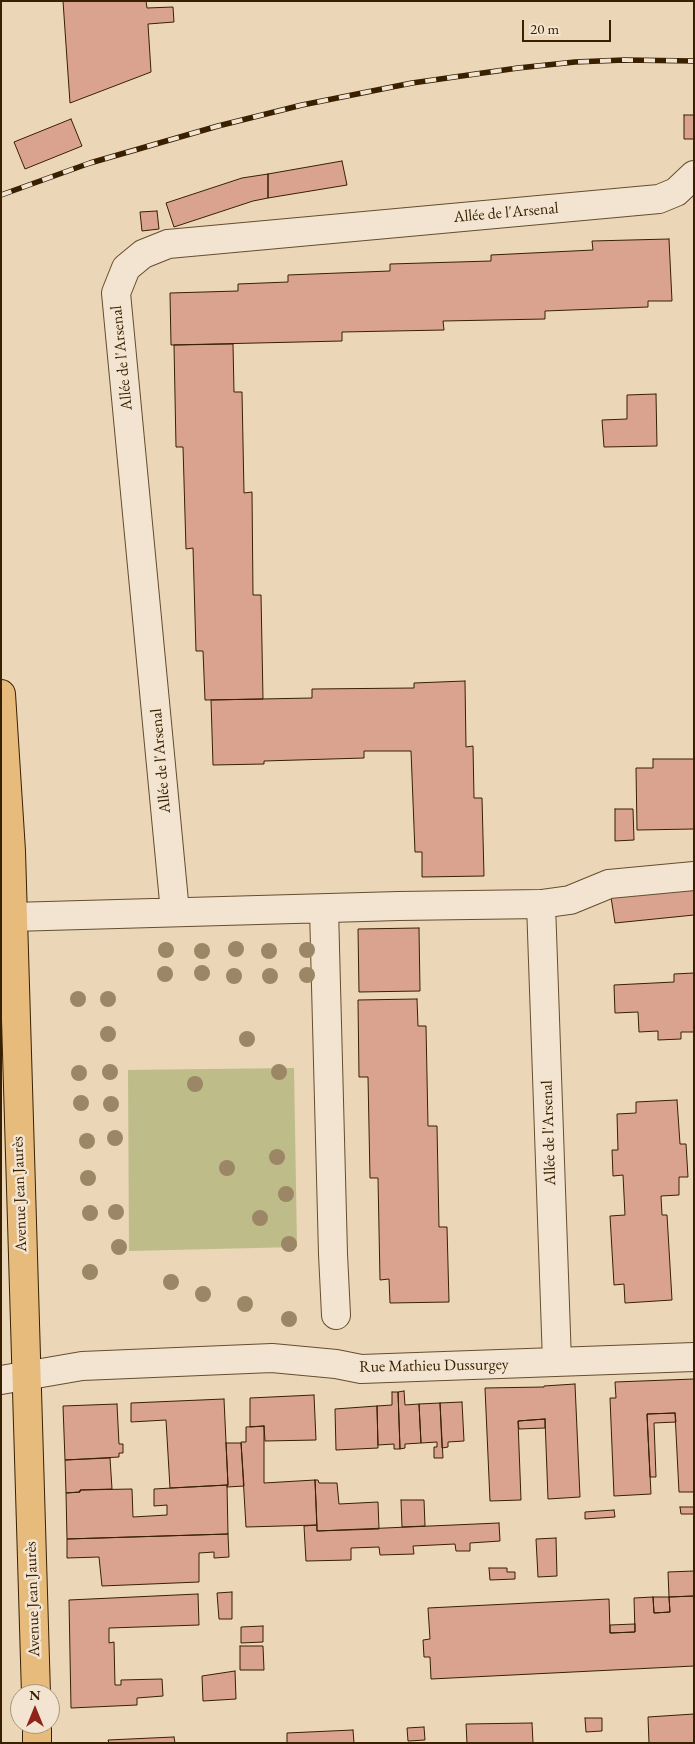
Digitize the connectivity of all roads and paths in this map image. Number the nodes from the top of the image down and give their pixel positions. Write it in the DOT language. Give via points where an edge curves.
graph roads {
  1 [pos="694,175"];
  2 [pos="1,694"];
  3 [pos="6,851"];
  4 [pos="694,876"];
  5 [pos="541,904"];
  6 [pos="324,909"];
  7 [pos="175,912"];
  8 [pos="12,916"];
  9 [pos="336,1315"];
  10 [pos="694,1357"];
  11 [pos="557,1362"];
  12 [pos="13,1378"];
  13 [pos="35,1684"];
  1 -- 7 [label="street, Allée de l'Arsenal" via="676,192 659,199 168,244 143,254 126,268 116,293"];
  2 -- 3 [label="main road, Avenue Jean Jaurès"];
  3 -- 8 [label="main road, Avenue Jean Jaurès"];
  4 -- 5 [label="street" via="609,884 570,900"];
  5 -- 6 [label="street"];
  5 -- 11 [label="street, Allée de l'Arsenal"];
  6 -- 7 [label="street"];
  6 -- 9 [label="street"];
  7 -- 8 [label="street"];
  8 -- 12 [label="main road, Avenue Jean Jaurès"];
  10 -- 11 [label="street, Rue Mathieu Dussurgey"];
  11 -- 12 [label="street, Rue Mathieu Dussurgey" via="361,1369 272,1358 82,1366"];
  12 -- 13 [label="main road, Avenue Jean Jaurès"];
}
